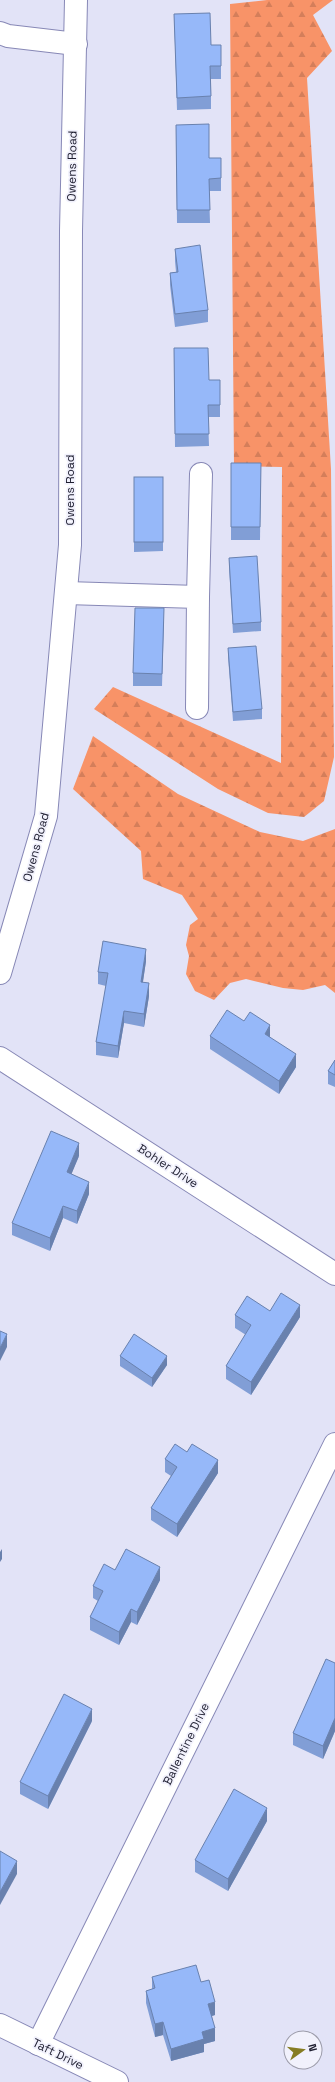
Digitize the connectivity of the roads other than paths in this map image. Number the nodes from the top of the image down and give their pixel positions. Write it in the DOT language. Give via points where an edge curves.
graph roads {
  1 [pos="76,0"];
  2 [pos="0,33"];
  3 [pos="76,44"];
  4 [pos="201,474"];
  5 [pos="66,593"];
  6 [pos="198,597"];
  7 [pos="197,708"];
  8 [pos="0,973"];
  9 [pos="0,1058"];
  10 [pos="335,1274"];
  11 [pos="335,1444"];
  12 [pos="0,2025"];
  13 [pos="38,2044"];
  14 [pos="117,2082"];
  1 -- 3 [label="street, Owens Road"];
  2 -- 3 [label="street"];
  3 -- 5 [label="street, Owens Road" via="71,239 70,545"];
  4 -- 6 [label="street"];
  5 -- 6 [label="street"];
  5 -- 8 [label="street, Owens Road" via="46,816"];
  6 -- 7 [label="street"];
  9 -- 10 [label="street, Bohler Drive"];
  11 -- 13 [label="street, Ballentine Drive"];
  12 -- 13 [label="street, Taft Drive"];
  13 -- 14 [label="street, Taft Drive"];
}
